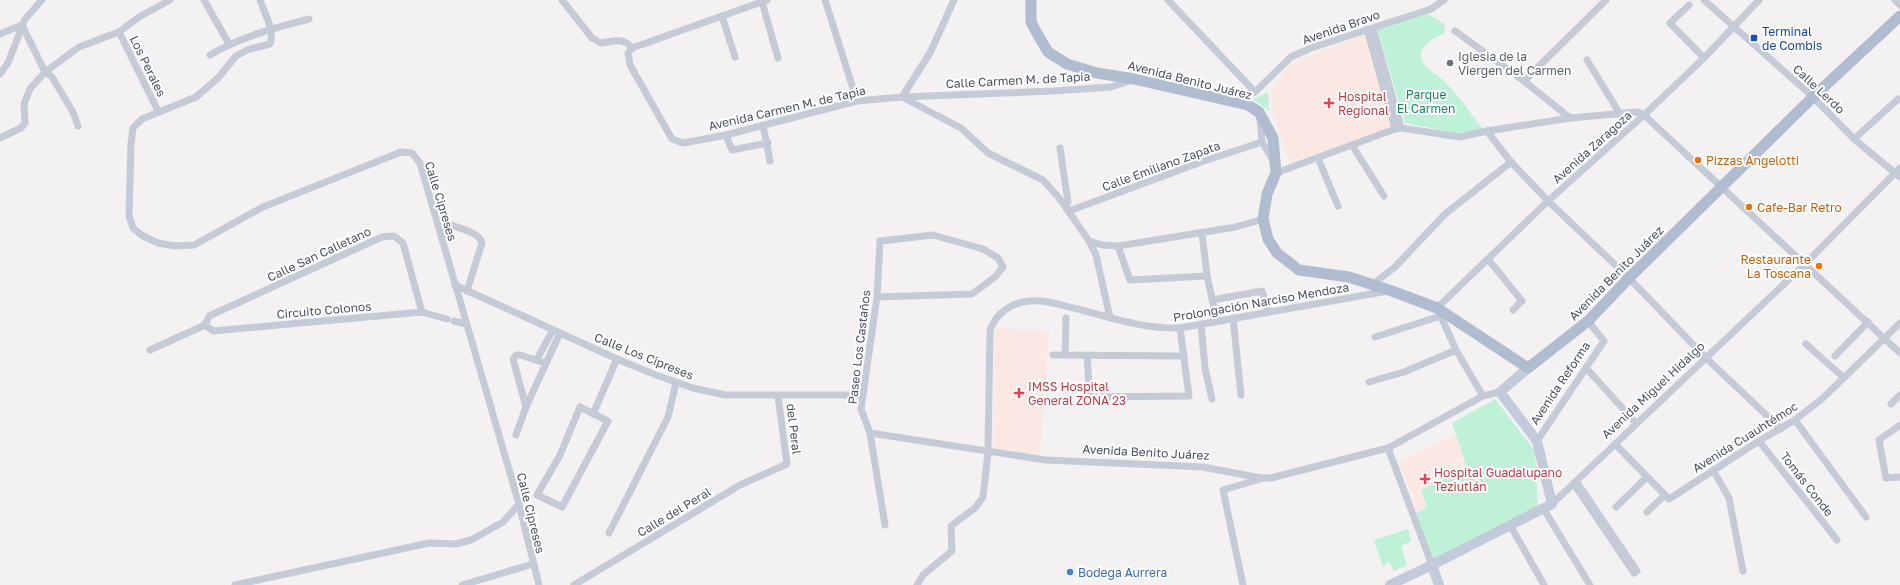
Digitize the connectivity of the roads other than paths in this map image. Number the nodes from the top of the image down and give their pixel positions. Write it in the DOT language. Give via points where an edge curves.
graph roads {
  1 [pos="42,0"];
  2 [pos="170,0"];
  3 [pos="204,0"];
  4 [pos="260,0"];
  5 [pos="562,0"];
  6 [pos="825,0"];
  7 [pos="954,0"];
  8 [pos="1031,0"];
  9 [pos="1168,0"];
  10 [pos="1444,0"];
  11 [pos="1606,0"];
  12 [pos="1704,0"];
  13 [pos="1760,0"];
  14 [pos="1895,0"];
  15 [pos="764,1"];
  16 [pos="1689,5"];
  17 [pos="1900,5"];
  18 [pos="722,16"];
  19 [pos="1900,16"];
  20 [pos="309,19"];
  21 [pos="22,25"];
  22 [pos="1733,26"];
  23 [pos="1370,29"];
  24 [pos="270,30"];
  25 [pos="1455,31"];
  26 [pos="119,32"];
  27 [pos="0,34"];
  28 [pos="229,44"];
  29 [pos="630,50"];
  30 [pos="210,55"];
  31 [pos="735,57"];
  32 [pos="778,58"];
  33 [pos="1704,58"];
  34 [pos="1587,60"];
  35 [pos="45,72"];
  36 [pos="0,74"];
  37 [pos="1134,79"];
  38 [pos="1524,81"];
  39 [pos="902,97"];
  40 [pos="1813,97"];
  41 [pos="1898,99"];
  42 [pos="856,101"];
  43 [pos="158,111"];
  44 [pos="1259,112"];
  45 [pos="1641,113"];
  46 [pos="1620,114"];
  47 [pos="1570,118"];
  48 [pos="763,125"];
  49 [pos="78,126"];
  50 [pos="1398,128"];
  51 [pos="1487,131"];
  52 [pos="726,135"];
  53 [pos="0,138"];
  54 [pos="1854,139"];
  55 [pos="1262,142"];
  56 [pos="768,143"];
  57 [pos="1352,145"];
  58 [pos="1060,148"];
  59 [pos="1318,158"];
  60 [pos="770,161"];
  61 [pos="1511,162"];
  62 [pos="1275,169"];
  63 [pos="1898,172"];
  64 [pos="1722,187"];
  65 [pos="1384,196"];
  66 [pos="1548,201"];
  67 [pos="1338,206"];
  68 [pos="1067,209"];
  69 [pos="1263,219"];
  70 [pos="451,225"];
  71 [pos="1202,233"];
  72 [pos="1088,241"];
  73 [pos="1118,246"];
  74 [pos="1488,259"];
  75 [pos="1804,265"];
  76 [pos="1207,276"];
  77 [pos="1629,278"];
  78 [pos="1373,284"];
  79 [pos="455,285"];
  80 [pos="467,291"];
  81 [pos="1392,291"];
  82 [pos="877,297"];
  83 [pos="1212,300"];
  84 [pos="1513,310"];
  85 [pos="422,312"];
  86 [pos="1268,312"];
  87 [pos="1441,313"];
  88 [pos="1066,318"];
  89 [pos="1110,318"];
  90 [pos="1233,318"];
  91 [pos="1217,320"];
  92 [pos="1588,321"];
  93 [pos="1868,322"];
  94 [pos="1900,323"];
  95 [pos="466,324"];
  96 [pos="1201,324"];
  97 [pos="205,325"];
  98 [pos="1180,328"];
  99 [pos="556,331"];
  100 [pos="1375,337"];
  101 [pos="1885,338"];
  102 [pos="1806,344"];
  103 [pos="150,350"];
  104 [pos="1456,350"];
  105 [pos="1900,353"];
  106 [pos="1053,356"];
  107 [pos="1066,356"];
  108 [pos="1087,356"];
  109 [pos="1184,356"];
  110 [pos="1836,356"];
  111 [pos="1706,358"];
  112 [pos="536,359"];
  113 [pos="617,359"];
  114 [pos="545,363"];
  115 [pos="1528,368"];
  116 [pos="1587,369"];
  117 [pos="1844,378"];
  118 [pos="1369,382"];
  119 [pos="676,383"];
  120 [pos="1500,392"];
  121 [pos="862,395"];
  122 [pos="1241,395"];
  123 [pos="1900,395"];
  124 [pos="778,396"];
  125 [pos="1483,396"];
  126 [pos="1212,399"];
  127 [pos="1891,404"];
  128 [pos="526,407"];
  129 [pos="594,414"];
  130 [pos="1795,420"];
  131 [pos="1636,423"];
  132 [pos="1900,425"];
  133 [pos="1781,429"];
  134 [pos="870,433"];
  135 [pos="516,435"];
  136 [pos="1759,441"];
  137 [pos="1615,444"];
  138 [pos="1538,445"];
  139 [pos="1388,448"];
  140 [pos="988,452"];
  141 [pos="787,464"];
  142 [pos="1714,470"];
  143 [pos="1647,477"];
  144 [pos="1900,477"];
  145 [pos="1261,478"];
  146 [pos="1575,482"];
  147 [pos="1667,497"];
  148 [pos="519,504"];
  149 [pos="1548,506"];
  150 [pos="1616,506"];
  151 [pos="1647,512"];
  152 [pos="1866,517"];
  153 [pos="885,525"];
  154 [pos="1510,525"];
  155 [pos="610,533"];
  156 [pos="1837,540"];
  157 [pos="533,564"];
  158 [pos="1432,565"];
  159 [pos="1743,571"];
  160 [pos="253,583"];
  161 [pos="920,584"];
  162 [pos="235,585"];
  163 [pos="462,585"];
  164 [pos="539,585"];
  165 [pos="574,585"];
  166 [pos="1243,585"];
  167 [pos="1390,585"];
  168 [pos="1439,585"];
  169 [pos="1544,585"];
  170 [pos="1590,585"];
  1 -- 21 [label="street"];
  2 -- 26 [label="street" via="139,17"];
  3 -- 28 [label="street"];
  4 -- 24 [label="street"];
  5 -- 29 [label="street" via="592,38 601,43 620,39 627,42"];
  6 -- 42 [label="street"];
  7 -- 39 [label="street" via="930,53"];
  8 -- 37 [label="main road, Avenida Benito Juárez" via="1031,22 1048,52 1077,68"];
  9 -- 23 [label="street, Avenida Bravo" via="1255,92 1291,57"];
  10 -- 23 [label="street, Avenida Bravo" via="1432,9"];
  11 -- 38 [label="street"];
  12 -- 22 [label="street, Calle Lerdo"];
  13 -- 22 [label="street, Avenida Zaragoza"];
  14 -- 17 [label="street"];
  15 -- 18 [label="street"];
  15 -- 32 [label="street"];
  16 -- 33 [label="street" via="1670,23"];
  18 -- 29 [label="street"];
  18 -- 31 [label="street"];
  19 -- 40 [label="main road, Avenida Benito Juárez"];
  20 -- 24 [label="street"];
  21 -- 27 [label="street"];
  21 -- 35 [label="street"];
  21 -- 36 [label="street" via="8,63"];
  22 -- 33 [label="street, Avenida Zaragoza"];
  22 -- 40 [label="street, Calle Lerdo"];
  23 -- 50 [label="street"];
  24 -- 28 [label="street"];
  24 -- 43 [label="street, Calle Cipreses" via="270,44 236,56 218,78 196,97"];
  25 -- 38 [label="street"];
  26 -- 35 [label="street" via="79,47"];
  26 -- 43 [label="street, Los Perales"];
  28 -- 30 [label="street"];
  29 -- 52 [label="street, Avenida Carmen M. de Tapia" via="630,65 672,138 683,143"];
  33 -- 45 [label="street, Avenida Zaragoza"];
  34 -- 46 [label="street"];
  35 -- 49 [label="street" via="52,77 73,112"];
  35 -- 53 [label="street" via="30,89 24,104 25,123 21,128"];
  37 -- 39 [label="street, Calle Carmen M. de Tapia" via="1111,87"];
  37 -- 44 [label="main road, Avenida Benito Juárez" via="1248,105"];
  38 -- 47 [label="street"];
  39 -- 42 [label="street, Avenida Carmen M. de Tapia"];
  39 -- 68 [label="street" via="961,128 988,153 1043,180"];
  40 -- 54 [label="street, Calle Lerdo"];
  40 -- 64 [label="main road, Avenida Benito Juárez"];
  41 -- 54 [label="street"];
  42 -- 48 [label="street, Avenida Carmen M. de Tapia"];
  43 -- 79 [label="street, Calle Cipreses" via="142,119 133,128 131,144 129,216 133,228 144,236 158,243 174,246 194,245 263,207 401,152 412,153 420,163"];
  44 -- 55 [label="street"];
  44 -- 62 [label="main road, Avenida Benito Juárez" via="1272,138"];
  45 -- 46 [label="street"];
  45 -- 64 [label="street"];
  45 -- 66 [label="street, Avenida Zaragoza"];
  46 -- 47 [label="street"];
  47 -- 51 [label="street"];
  48 -- 52 [label="street, Avenida Carmen M. de Tapia"];
  48 -- 56 [label="street"];
  50 -- 51 [label="street" via="1460,137"];
  50 -- 57 [label="street"];
  51 -- 61 [label="street"];
  52 -- 56 [label="street" via="732,150"];
  54 -- 63 [label="street, Calle Lerdo"];
  55 -- 62 [label="street"];
  55 -- 68 [label="street, Calle Emiliano Zapata"];
  56 -- 60 [label="street"];
  57 -- 59 [label="street"];
  57 -- 65 [label="street"];
  58 -- 68 [label="street"];
  59 -- 62 [label="street"];
  59 -- 67 [label="street"];
  61 -- 66 [label="street"];
  61 -- 78 [label="street" via="1445,214 1395,267"];
  62 -- 69 [label="main road, Avenida Benito Juárez"];
  63 -- 75 [label="street, Avenida Miguel Hidalgo"];
  64 -- 75 [label="street"];
  64 -- 77 [label="main road, Avenida Benito Juárez"];
  66 -- 74 [label="street, Avenida Zaragoza"];
  66 -- 77 [label="street"];
  68 -- 72 [label="street"];
  69 -- 71 [label="street"];
  69 -- 78 [label="main road, Avenida Benito Juárez" via="1268,238 1277,253 1299,270 1348,277"];
  70 -- 80 [label="street" via="476,235 482,243"];
  71 -- 73 [label="street"];
  71 -- 76 [label="street"];
  72 -- 73 [label="street"];
  72 -- 89 [label="street" via="1096,255"];
  73 -- 76 [label="street" via="1130,280"];
  74 -- 84 [label="street" via="1522,301"];
  74 -- 87 [label="street, Avenida Zaragoza"];
  75 -- 93 [label="street"];
  75 -- 111 [label="street, Avenida Miguel Hidalgo"];
  76 -- 83 [label="street"];
  77 -- 92 [label="main road, Avenida Benito Juárez"];
  77 -- 111 [label="street"];
  78 -- 81 [label="main road, Avenida Benito Juárez"];
  79 -- 80 [label="street, Calle Los Cipreses"];
  79 -- 95 [label="street, Calle Cipreses"];
  80 -- 99 [label="street, Calle Los Cipreses"];
  81 -- 86 [label="street, Prolongación Narciso Mendoza"];
  81 -- 87 [label="main road, Avenida Benito Juárez"];
  82 -- 82 [label="street, Paseo Los Castaños" via="972,294 995,277 1003,267 998,258 983,249 933,235 880,241"];
  82 -- 121 [label="street, Paseo Los Castaños"];
  83 -- 86 [label="street" via="1262,291"];
  83 -- 91 [label="street"];
  85 -- 95 [label="street, Circuito Colonos"];
  85 -- 97 [label="street, Circuito Colonos" via="213,331"];
  85 -- 97 [label="street, Calle San Calletano" via="403,243 394,236 382,237 209,316"];
  86 -- 90 [label="street, Prolongación Narciso Mendoza"];
  87 -- 100 [label="street"];
  87 -- 104 [label="street"];
  87 -- 115 [label="main road, Avenida Benito Juárez"];
  88 -- 107 [label="street"];
  89 -- 98 [label="street, Prolongación Narciso Mendoza" via="1160,329"];
  89 -- 140 [label="street, Prolongación Narciso Mendoza" via="1031,300 1017,303 999,314 990,330"];
  90 -- 91 [label="street, Prolongación Narciso Mendoza"];
  90 -- 122 [label="street"];
  91 -- 96 [label="street, Prolongación Narciso Mendoza"];
  92 -- 115 [label="main road, Avenida Benito Juárez"];
  92 -- 116 [label="street, Avenida Reforma" via="1604,341"];
  93 -- 101 [label="street"];
  93 -- 110 [label="street"];
  94 -- 101 [label="street, Avenida Cuauhtémoc"];
  95 -- 148 [label="street, Calle Cipreses"];
  96 -- 98 [label="street, Prolongación Narciso Mendoza"];
  96 -- 126 [label="street" via="1205,368"];
  97 -- 103 [label="street"];
  98 -- 109 [label="street"];
  99 -- 112 [label="street"];
  99 -- 113 [label="street, Calle Los Cipreses"];
  99 -- 114 [label="street"];
  101 -- 105 [label="street"];
  101 -- 117 [label="street, Avenida Cuauhtémoc"];
  102 -- 117 [label="street"];
  104 -- 118 [label="street" via="1404,372"];
  104 -- 125 [label="street"];
  106 -- 107 [label="street"];
  107 -- 108 [label="street"];
  108 -- 109 [label="street"];
  108 -- 109 [label="street" via="1090,397 1189,396"];
  111 -- 131 [label="street, Avenida Miguel Hidalgo"];
  111 -- 133 [label="street"];
  112 -- 114 [label="street"];
  112 -- 128 [label="street" via="520,354 513,359"];
  113 -- 119 [label="street, Calle Los Cipreses"];
  113 -- 129 [label="street"];
  114 -- 128 [label="street"];
  115 -- 120 [label="main road"];
  116 -- 131 [label="street"];
  116 -- 138 [label="street, Avenida Reforma"];
  117 -- 130 [label="street, Avenida Cuauhtémoc"];
  119 -- 124 [label="street, Calle Los Cipreses" via="725,395"];
  119 -- 155 [label="street" via="668,417"];
  120 -- 125 [label="street, Avenida Benito Juárez"];
  120 -- 138 [label="main road"];
  121 -- 124 [label="street, Calle Los Cipreses"];
  121 -- 134 [label="street, Paseo Los Castaños" via="861,409"];
  123 -- 127 [label="street"];
  124 -- 141 [label="street, del Peral"];
  125 -- 139 [label="street, Avenida Benito Juárez"];
  128 -- 135 [label="street"];
  129 -- 129 [label="street" via="608,421 562,507 537,495 560,454 580,407"];
  130 -- 133 [label="street, Avenida Cuauhtémoc"];
  130 -- 152 [label="street"];
  131 -- 137 [label="street, Avenida Miguel Hidalgo"];
  132 -- 144 [label="street" via="1879,440 1886,478"];
  133 -- 136 [label="street, Avenida Cuauhtémoc"];
  134 -- 140 [label="street, Avenida Benito Juárez"];
  134 -- 153 [label="street, Paseo Los Castaños"];
  136 -- 142 [label="street, Avenida Cuauhtémoc"];
  136 -- 156 [label="street, Tomás Conde"];
  137 -- 143 [label="street"];
  137 -- 146 [label="street, Avenida Miguel Hidalgo"];
  138 -- 149 [label="main road"];
  139 -- 145 [label="street, Avenida Benito Juárez" via="1271,478"];
  139 -- 158 [label="street"];
  140 -- 145 [label="street, Avenida Benito Juárez" via="1046,460 1203,467"];
  140 -- 161 [label="street, Prolongación Narciso Mendoza" via="983,497 974,508 950,526 952,551 923,575"];
  141 -- 165 [label="street, Calle del Peral" via="740,485"];
  142 -- 147 [label="street, Avenida Cuauhtémoc"];
  142 -- 159 [label="street" via="1729,498"];
  143 -- 147 [label="street"];
  143 -- 150 [label="street"];
  145 -- 166 [label="street" via="1223,490"];
  146 -- 146 [label="street" via="1634,573 1637,571"];
  146 -- 149 [label="street, Avenida Miguel Hidalgo"];
  147 -- 151 [label="street, Avenida Cuauhtémoc"];
  148 -- 157 [label="street, Calle Cipreses"];
  148 -- 160 [label="street" via="502,522 471,540 455,544 429,543"];
  149 -- 154 [label="main road, Avenida Miguel Hidalgo"];
  149 -- 170 [label="street"];
  154 -- 158 [label="main road, Avenida Miguel Hidalgo"];
  154 -- 169 [label="street"];
  157 -- 163 [label="street"];
  157 -- 164 [label="street, Calle Cipreses"];
  158 -- 167 [label="main road, Avenida Miguel Hidalgo"];
  158 -- 168 [label="main road"];
  160 -- 162 [label="street"];
}
